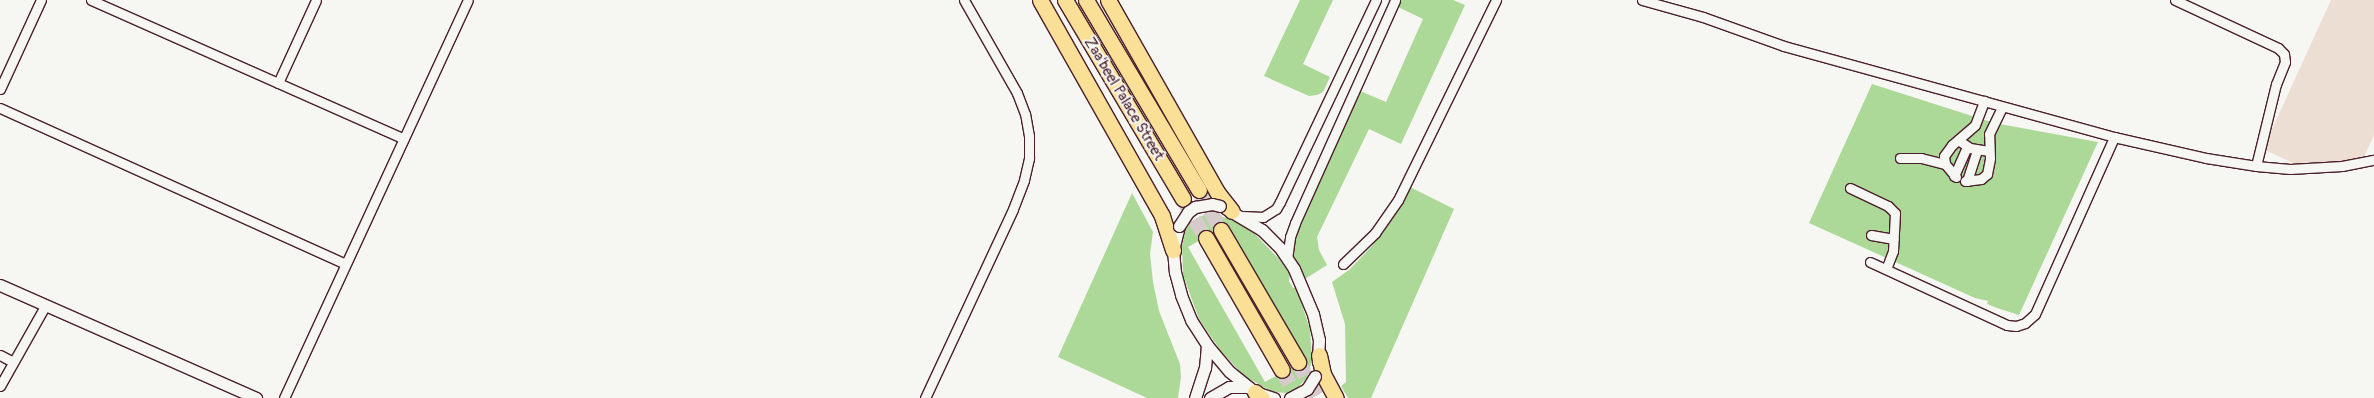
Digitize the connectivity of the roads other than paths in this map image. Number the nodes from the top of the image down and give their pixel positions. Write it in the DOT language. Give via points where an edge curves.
graph roads {
  1 [pos="41,0"];
  2 [pos="91,0"];
  3 [pos="316,0"];
  4 [pos="468,0"];
  5 [pos="964,0"];
  6 [pos="1040,0"];
  7 [pos="1065,0"];
  8 [pos="1086,0"];
  9 [pos="1108,0"];
  10 [pos="1376,0"];
  11 [pos="1395,0"];
  12 [pos="1496,0"];
  13 [pos="1642,0"];
  14 [pos="2174,0"];
  15 [pos="278,83"];
  16 [pos="0,89"];
  17 [pos="1984,101"];
  18 [pos="2002,107"];
  19 [pos="0,108"];
  20 [pos="2114,137"];
  21 [pos="404,139"];
  22 [pos="1958,140"];
  23 [pos="1967,147"];
  24 [pos="1977,150"];
  25 [pos="1989,151"];
  26 [pos="1900,158"];
  27 [pos="2374,160"];
  28 [pos="1945,164"];
  29 [pos="2256,166"];
  30 [pos="1850,188"];
  31 [pos="1199,190"];
  32 [pos="1183,199"];
  33 [pos="1231,211"];
  34 [pos="1221,230"];
  35 [pos="1871,235"];
  36 [pos="1206,238"];
  37 [pos="1894,239"];
  38 [pos="1173,250"];
  39 [pos="1287,259"];
  40 [pos="1870,262"];
  41 [pos="345,264"];
  42 [pos="1343,264"];
  43 [pos="1886,269"];
  44 [pos="0,284"];
  45 [pos="45,306"];
  46 [pos="1207,345"];
  47 [pos="0,355"];
  48 [pos="1319,355"];
  49 [pos="13,362"];
  50 [pos="1298,362"];
  51 [pos="1282,370"];
  52 [pos="0,386"];
  53 [pos="1255,392"];
  54 [pos="256,398"];
  55 [pos="284,398"];
  56 [pos="925,398"];
  57 [pos="1195,398"];
  58 [pos="1210,398"];
  59 [pos="1274,398"];
  60 [pos="1290,398"];
  61 [pos="1336,398"];
  1 -- 16 [label="street"];
  2 -- 15 [label="street"];
  3 -- 15 [label="street"];
  4 -- 21 [label="street"];
  5 -- 56 [label="street" via="1018,93 1027,121 1029,158 1013,209"];
  6 -- 38 [label="main road" via="1162,216"];
  7 -- 32 [label="main road, Zaa'beel Palace Street"];
  8 -- 31 [label="main road, Zaa'beel Palace Street"];
  9 -- 33 [label="main road"];
  10 -- 33 [label="street" via="1276,209 1263,217 1249,218"];
  11 -- 39 [label="street" via="1295,223"];
  12 -- 42 [label="street" via="1396,204 1375,233"];
  13 -- 17 [label="street" via="1703,17 1784,46"];
  14 -- 29 [label="street" via="2278,48 2284,54 2285,62 2276,84"];
  15 -- 21 [label="street"];
  17 -- 18 [label="street"];
  17 -- 22 [label="street" via="1975,125"];
  18 -- 20 [label="street"];
  18 -- 25 [label="street" via="1990,129"];
  19 -- 41 [label="street"];
  20 -- 29 [label="street" via="2214,160"];
  20 -- 43 [label="street" via="2035,314 2025,323 2007,325"];
  21 -- 41 [label="street"];
  22 -- 23 [label="street"];
  22 -- 28 [label="street" via="1945,154"];
  23 -- 24 [label="street"];
  23 -- 28 [label="street" via="1955,177"];
  24 -- 25 [label="street"];
  24 -- 25 [label="street" via="1966,181 1986,176"];
  26 -- 28 [label="street" via="1921,158"];
  27 -- 29 [label="street" via="2308,168"];
  30 -- 37 [label="street" via="1894,210"];
  33 -- 38 [label="street, bridge" via="1212,204 1195,207 1179,226"];
  33 -- 39 [label="street" via="1266,234"];
  34 -- 50 [label="main road"];
  35 -- 37 [label="street"];
  36 -- 51 [label="main road"];
  37 -- 43 [label="street"];
  38 -- 46 [label="street" via="1181,295 1191,320"];
  39 -- 48 [label="street" via="1310,302"];
  40 -- 43 [label="street"];
  41 -- 55 [label="street"];
  44 -- 45 [label="street"];
  45 -- 49 [label="street"];
  45 -- 54 [label="street"];
  46 -- 53 [label="street" via="1230,372"];
  46 -- 57 [label="street" via="1205,368"];
  47 -- 49 [label="street"];
  48 -- 60 [label="street, bridge" via="1315,376 1307,388"];
  48 -- 61 [label="main road" via="1323,374"];
  49 -- 52 [label="street"];
  53 -- 58 [label="street" via="1229,387"];
  53 -- 59 [label="street"];
}
